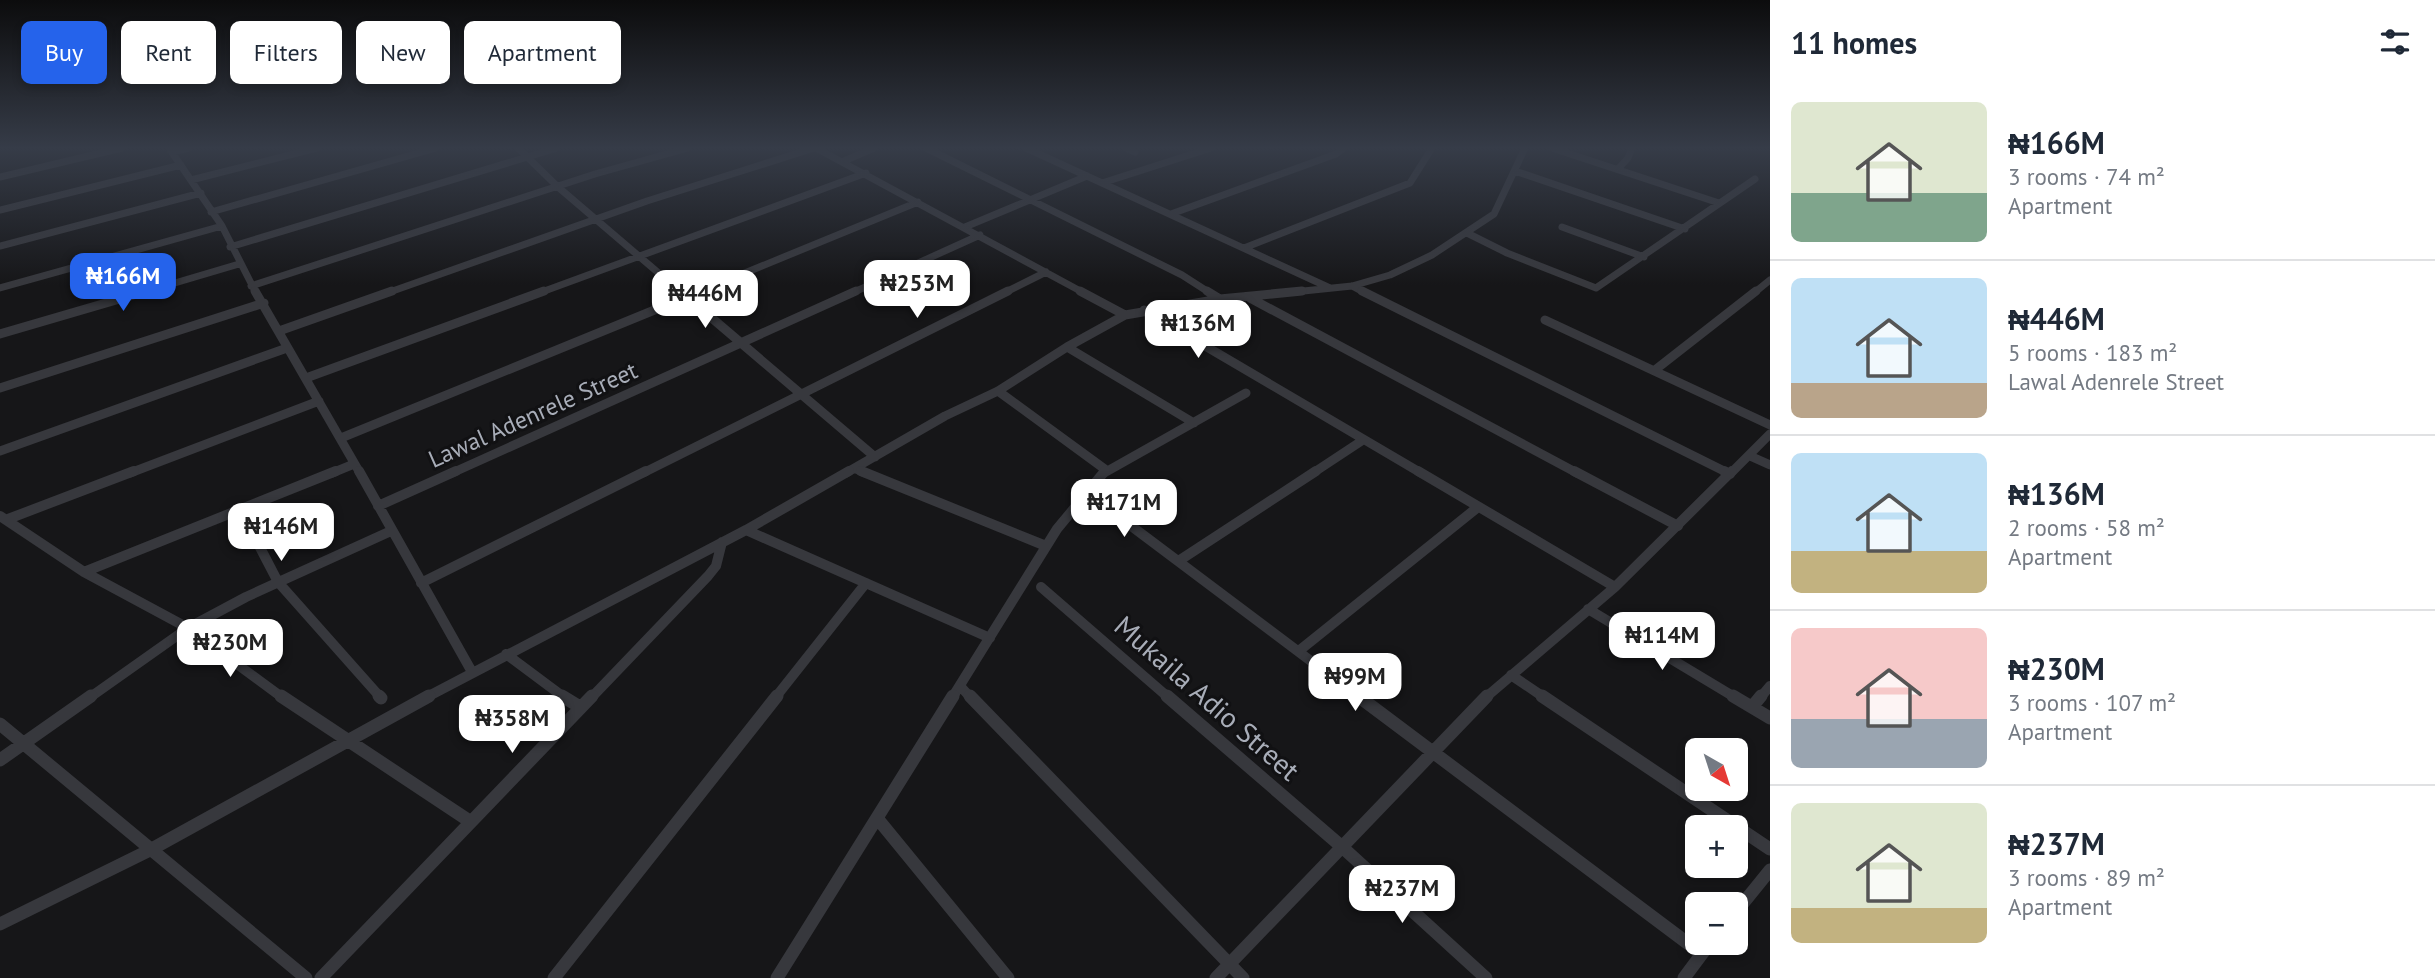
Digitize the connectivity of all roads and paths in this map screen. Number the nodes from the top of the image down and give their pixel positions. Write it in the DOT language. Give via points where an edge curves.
graph roads {
  1 [pos="201,193"];
  2 [pos="66,194"];
  3 [pos="199,194"];
  4 [pos="276,194"];
  5 [pos="405,194"];
  6 [pos="537,194"];
  7 [pos="566,194"];
  8 [pos="674,194"];
  9 [pos="809,194"];
  10 [pos="903,194"];
  11 [pos="1017,194"];
  12 [pos="1042,194"];
  13 [pos="1126,194"];
  14 [pos="1228,194"];
  15 [pos="1383,194"];
  16 [pos="1504,194"];
  17 [pos="1581,194"];
  18 [pos="1692,194"];
  19 [pos="1734,194"];
  20 [pos="1028,199"];
  21 [pos="918,202"];
  22 [pos="1720,203"];
  23 [pos="0,210"];
  24 [pos="211,212"];
  25 [pos="1171,214"];
  26 [pos="596,219"];
  27 [pos="222,226"];
  28 [pos="965,227"];
  29 [pos="1562,227"];
  30 [pos="1685,229"];
  31 [pos="1467,233"];
  32 [pos="980,235"];
  33 [pos="0,246"];
  34 [pos="230,247"];
  35 [pos="1244,248"];
  36 [pos="639,255"];
  37 [pos="1644,257"];
  38 [pos="239,264"];
  39 [pos="1046,272"];
  40 [pos="1770,280"];
  41 [pos="251,286"];
  42 [pos="1352,286"];
  43 [pos="0,288"];
  44 [pos="1331,288"];
  45 [pos="686,295"];
  46 [pos="1249,297"];
  47 [pos="1220,299"];
  48 [pos="264,303"];
  49 [pos="1144,310"];
  50 [pos="1125,316"];
  51 [pos="1545,320"];
  52 [pos="279,331"];
  53 [pos="0,334"];
  54 [pos="742,343"];
  55 [pos="1067,347"];
  56 [pos="287,348"];
  57 [pos="1655,370"];
  58 [pos="306,378"];
  59 [pos="0,388"];
  60 [pos="998,391"];
  61 [pos="1246,393"];
  62 [pos="801,394"];
  63 [pos="319,401"];
  64 [pos="1194,423"];
  65 [pos="1770,425"];
  66 [pos="1770,434"];
  67 [pos="341,438"];
  68 [pos="1363,440"];
  69 [pos="0,452"];
  70 [pos="1750,456"];
  71 [pos="875,457"];
  72 [pos="354,464"];
  73 [pos="1770,465"];
  74 [pos="856,469"];
  75 [pos="1106,470"];
  76 [pos="1730,474"];
  77 [pos="1086,492"];
  78 [pos="379,506"];
  79 [pos="1478,507"];
  80 [pos="240,509"];
  81 [pos="4,518"];
  82 [pos="1678,526"];
  83 [pos="746,530"];
  84 [pos="391,531"];
  85 [pos="722,542"];
  86 [pos="1046,546"];
  87 [pos="1180,560"];
  88 [pos="83,572"];
  89 [pos="278,582"];
  90 [pos="421,583"];
  91 [pos="866,583"];
  92 [pos="1041,587"];
  93 [pos="1615,587"];
  94 [pos="1588,609"];
  95 [pos="188,628"];
  96 [pos="990,638"];
  97 [pos="1300,650"];
  98 [pos="506,654"];
  99 [pos="472,672"];
  100 [pos="1511,675"];
  101 [pos="1770,686"];
  102 [pos="961,687"];
  103 [pos="381,698"];
  104 [pos="580,707"];
  105 [pos="1752,707"];
  106 [pos="1770,718"];
  107 [pos="0,724"];
  108 [pos="346,740"];
  109 [pos="23,744"];
  110 [pos="1430,750"];
  111 [pos="0,760"];
  112 [pos="877,818"];
  113 [pos="471,822"];
  114 [pos="1341,846"];
  115 [pos="1770,849"];
  116 [pos="150,850"];
  117 [pos="1770,870"];
  118 [pos="1748,897"];
  119 [pos="0,924"];
  120 [pos="1685,933"];
  121 [pos="1701,955"];
  122 [pos="1230,965"];
  123 [pos="306,978"];
  124 [pos="321,978"];
  125 [pos="554,978"];
  126 [pos="777,978"];
  127 [pos="1008,978"];
  128 [pos="1216,978"];
  129 [pos="1243,978"];
  130 [pos="1486,978"];
  131 [pos="1684,978"];
  1 -- 24 [label="street"];
  2 -- 23 [label="street"];
  3 -- 33 [label="street"];
  4 -- 24 [label="street"];
  5 -- 34 [label="street"];
  6 -- 41 [label="street"];
  7 -- 26 [label="street"];
  8 -- 26 [label="street"];
  9 -- 36 [label="street"];
  10 -- 21 [label="street"];
  11 -- 20 [label="street"];
  12 -- 20 [label="street"];
  13 -- 25 [label="street"];
  14 -- 25 [label="street"];
  15 -- 35 [label="street"];
  16 -- 31 [label="street" via="1494,214"];
  17 -- 30 [label="street"];
  18 -- 22 [label="street"];
  19 -- 22 [label="street"];
  20 -- 28 [label="street"];
  20 -- 47 [label="street" via="1182,275"];
  21 -- 28 [label="street"];
  21 -- 45 [label="street"];
  22 -- 30 [label="street"];
  24 -- 27 [label="street"];
  25 -- 35 [label="street"];
  26 -- 36 [label="street"];
  26 -- 52 [label="street"];
  27 -- 34 [label="street"];
  27 -- 43 [label="street"];
  28 -- 32 [label="street"];
  29 -- 37 [label="street"];
  30 -- 37 [label="street"];
  31 -- 37 [label="street" via="1596,288"];
  31 -- 42 [label="street" via="1390,275"];
  32 -- 39 [label="street"];
  32 -- 54 [label="street, Lawal Adenrele Street"];
  34 -- 38 [label="street"];
  35 -- 44 [label="street"];
  36 -- 45 [label="street"];
  36 -- 58 [label="street"];
  38 -- 41 [label="street"];
  38 -- 53 [label="street"];
  39 -- 50 [label="street"];
  39 -- 62 [label="street"];
  40 -- 57 [label="street"];
  41 -- 48 [label="street"];
  42 -- 44 [label="street"];
  42 -- 76 [label="street"];
  44 -- 46 [label="street"];
  45 -- 54 [label="street"];
  45 -- 67 [label="street"];
  46 -- 47 [label="street"];
  46 -- 82 [label="street"];
  47 -- 49 [label="street"];
  48 -- 52 [label="street"];
  48 -- 59 [label="street"];
  49 -- 50 [label="street"];
  49 -- 68 [label="street"];
  50 -- 55 [label="street"];
  51 -- 57 [label="street"];
  52 -- 56 [label="street"];
  54 -- 62 [label="street"];
  54 -- 78 [label="street, Lawal Adenrele Street"];
  55 -- 60 [label="street"];
  55 -- 64 [label="street"];
  56 -- 58 [label="street"];
  56 -- 69 [label="street"];
  57 -- 65 [label="street"];
  58 -- 63 [label="street"];
  60 -- 71 [label="street"];
  60 -- 75 [label="street"];
  61 -- 64 [label="street"];
  62 -- 71 [label="street"];
  62 -- 90 [label="street"];
  63 -- 67 [label="street"];
  63 -- 81 [label="street"];
  64 -- 75 [label="street"];
  66 -- 70 [label="street"];
  67 -- 72 [label="street"];
  68 -- 79 [label="street"];
  68 -- 87 [label="street"];
  70 -- 73 [label="street"];
  70 -- 76 [label="street"];
  71 -- 74 [label="street"];
  72 -- 78 [label="street"];
  72 -- 80 [label="street"];
  74 -- 83 [label="street"];
  74 -- 86 [label="street"];
  75 -- 77 [label="street"];
  76 -- 82 [label="street"];
  77 -- 86 [label="street"];
  77 -- 87 [label="street"];
  78 -- 84 [label="street"];
  79 -- 93 [label="street"];
  79 -- 97 [label="street"];
  80 -- 88 [label="street"];
  80 -- 89 [label="street"];
  81 -- 88 [label="street"];
  82 -- 93 [label="street"];
  83 -- 85 [label="street"];
  83 -- 91 [label="street"];
  84 -- 89 [label="street"];
  84 -- 90 [label="street"];
  85 -- 98 [label="street"];
  85 -- 104 [label="street" via="716,566 708,576"];
  86 -- 96 [label="street"];
  87 -- 97 [label="street"];
  88 -- 95 [label="street"];
  89 -- 95 [label="street"];
  89 -- 103 [label="street"];
  90 -- 99 [label="street"];
  91 -- 96 [label="street"];
  91 -- 125 [label="street"];
  92 -- 114 [label="street, Mukaila Adio Street"];
  93 -- 94 [label="street"];
  94 -- 100 [label="street"];
  94 -- 105 [label="street"];
  95 -- 108 [label="street"];
  95 -- 109 [label="street"];
  96 -- 102 [label="street"];
  97 -- 110 [label="street"];
  98 -- 99 [label="street"];
  98 -- 104 [label="street"];
  99 -- 108 [label="street"];
  100 -- 110 [label="street"];
  100 -- 115 [label="street"];
  101 -- 105 [label="street"];
  102 -- 112 [label="street"];
  102 -- 122 [label="street"];
  104 -- 113 [label="street"];
  105 -- 106 [label="street"];
  107 -- 109 [label="street"];
  108 -- 113 [label="street"];
  108 -- 116 [label="street"];
  109 -- 111 [label="street"];
  109 -- 116 [label="street"];
  110 -- 114 [label="street"];
  110 -- 120 [label="street"];
  112 -- 126 [label="street"];
  112 -- 127 [label="street"];
  113 -- 124 [label="street"];
  114 -- 122 [label="street"];
  114 -- 130 [label="street, Mukaila Adio Street"];
  116 -- 119 [label="street"];
  116 -- 123 [label="street"];
  117 -- 118 [label="street"];
  121 -- 131 [label="street"];
  122 -- 128 [label="street"];
  122 -- 129 [label="street"];
}
